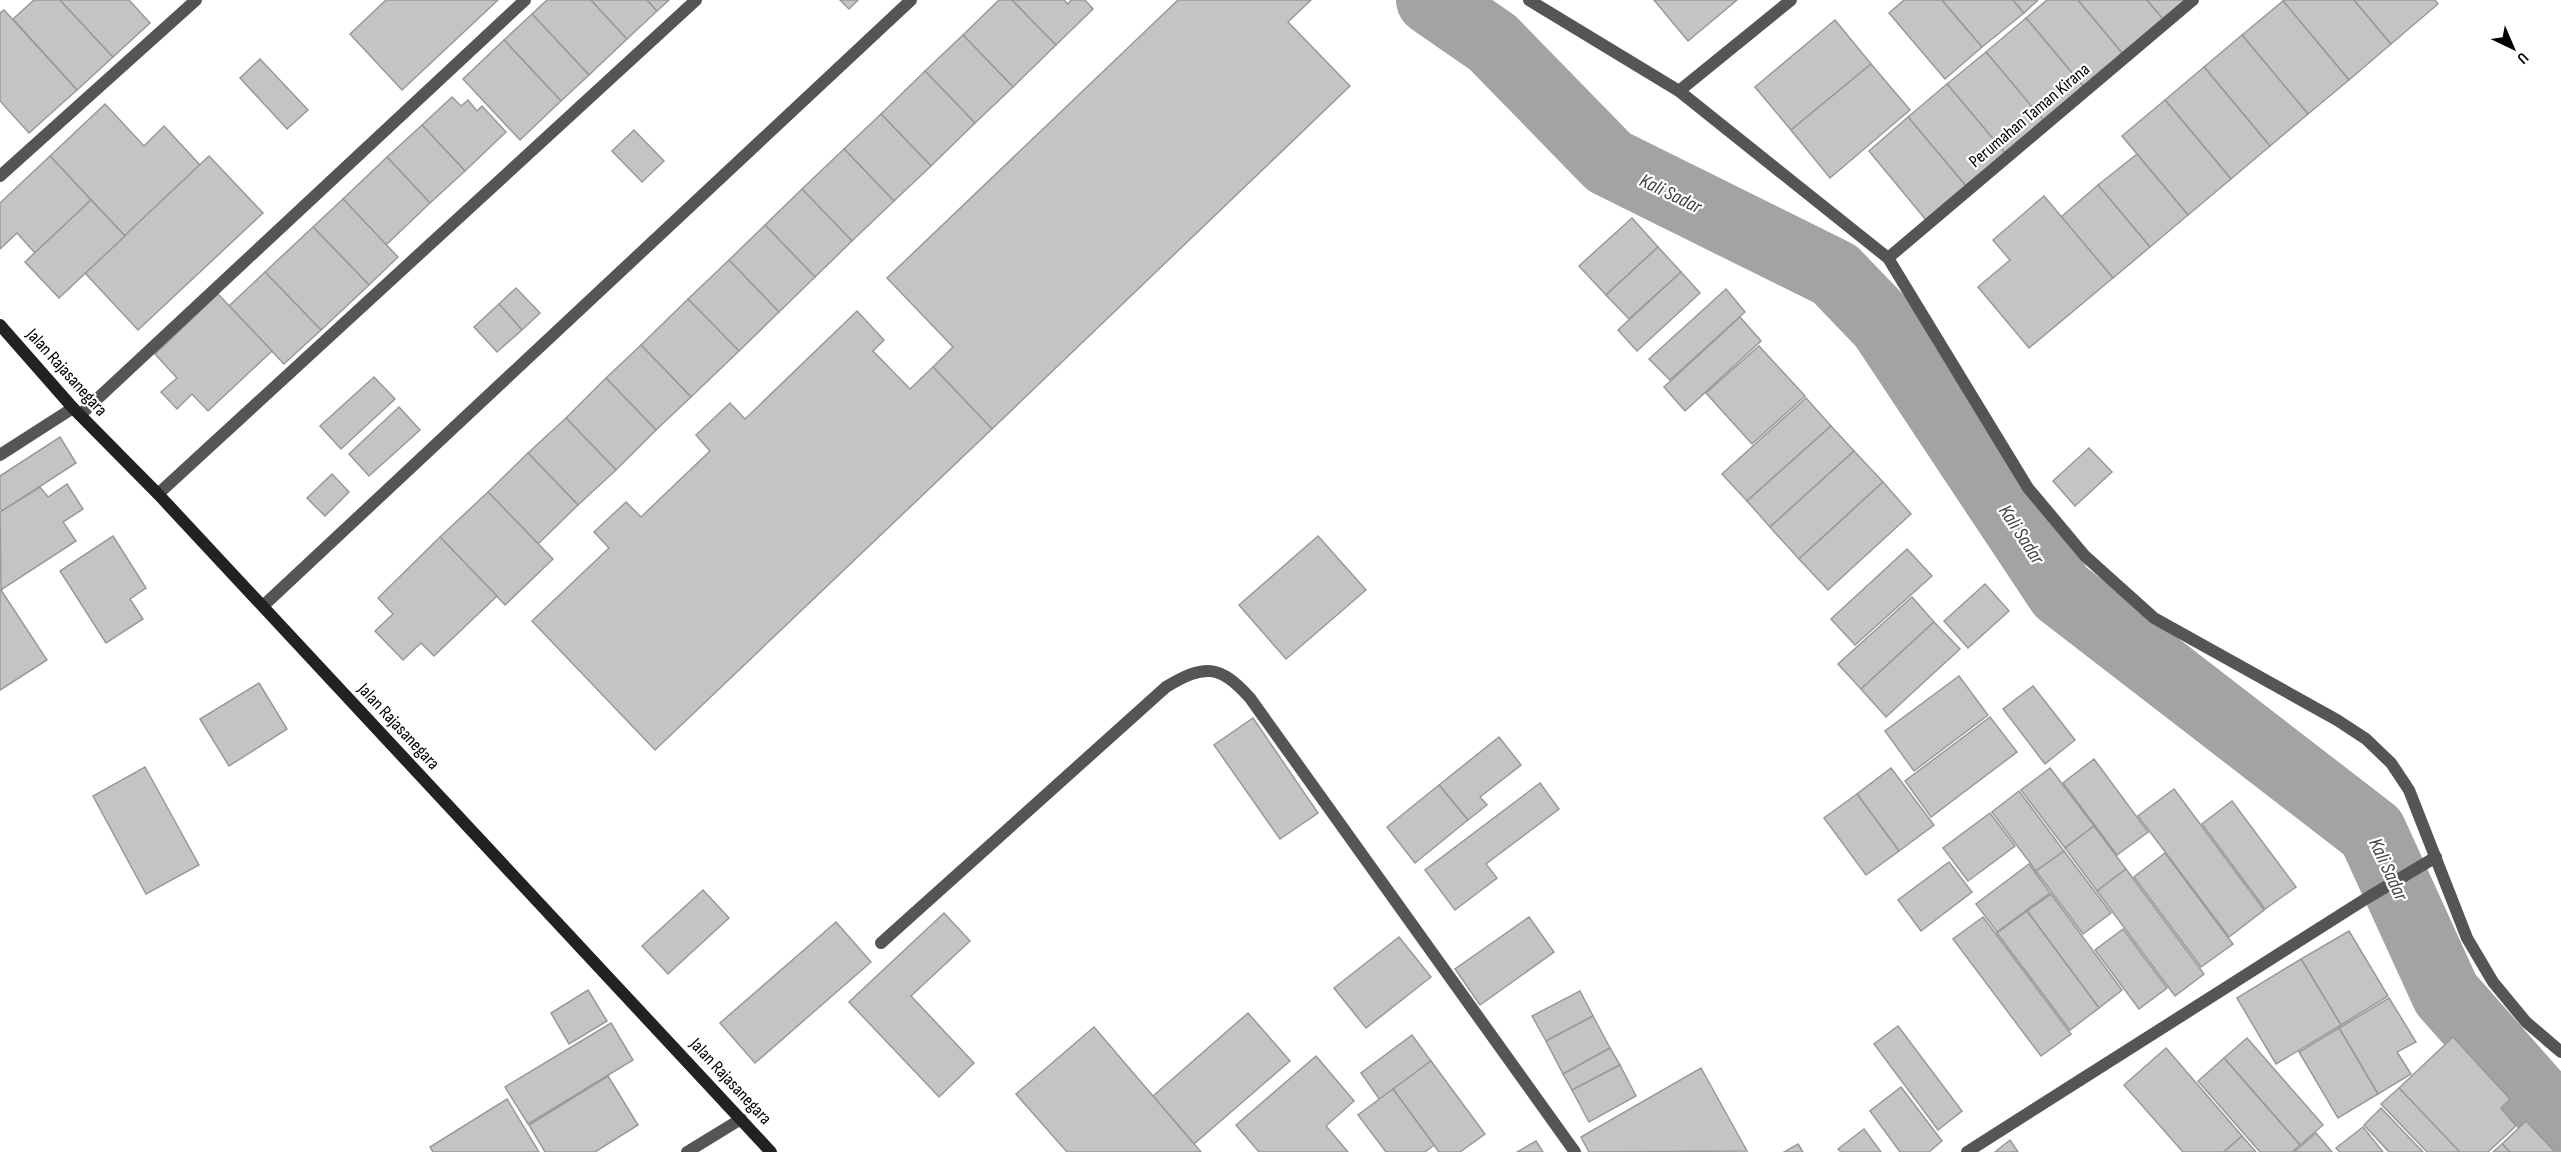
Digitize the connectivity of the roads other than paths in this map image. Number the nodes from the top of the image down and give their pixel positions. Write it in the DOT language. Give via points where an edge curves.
graph roads {
  1 [pos="196,0"];
  2 [pos="525,0"];
  3 [pos="696,0"];
  4 [pos="911,0"];
  5 [pos="1529,0"];
  6 [pos="1791,0"];
  7 [pos="2193,0"];
  8 [pos="1679,92"];
  9 [pos="0,176"];
  10 [pos="1888,258"];
  11 [pos="0,325"];
  12 [pos="77,411"];
  13 [pos="0,455"];
  14 [pos="158,494"];
  15 [pos="263,606"];
  16 [pos="2436,857"];
  17 [pos="881,943"];
  18 [pos="2561,1052"];
  19 [pos="741,1119"];
  20 [pos="687,1152"];
  21 [pos="771,1152"];
  22 [pos="1575,1152"];
  23 [pos="1967,1152"];
  1 -- 9 [label="street"];
  2 -- 12 [label="street"];
  3 -- 14 [label="street"];
  4 -- 15 [label="street"];
  5 -- 8 [label="street"];
  6 -- 8 [label="street"];
  7 -- 10 [label="street, Perumahan Taman Kirana"];
  8 -- 10 [label="street"];
  10 -- 16 [label="street" via="2028,488 2085,556 2154,618 2366,739 2391,763 2409,790"];
  11 -- 12 [label="street, Jalan Rajasanegara"];
  12 -- 13 [label="street"];
  12 -- 14 [label="street, Jalan Rajasanegara"];
  14 -- 15 [label="street, Jalan Rajasanegara"];
  15 -- 19 [label="street, Jalan Rajasanegara"];
  16 -- 18 [label="street" via="2468,938 2493,982 2526,1022"];
  16 -- 23 [label="street"];
  17 -- 22 [label="street" via="1166,687 1191,673 1213,670 1234,680 1250,698"];
  19 -- 20 [label="street"];
  19 -- 21 [label="street, Jalan Rajasanegara"];
}
